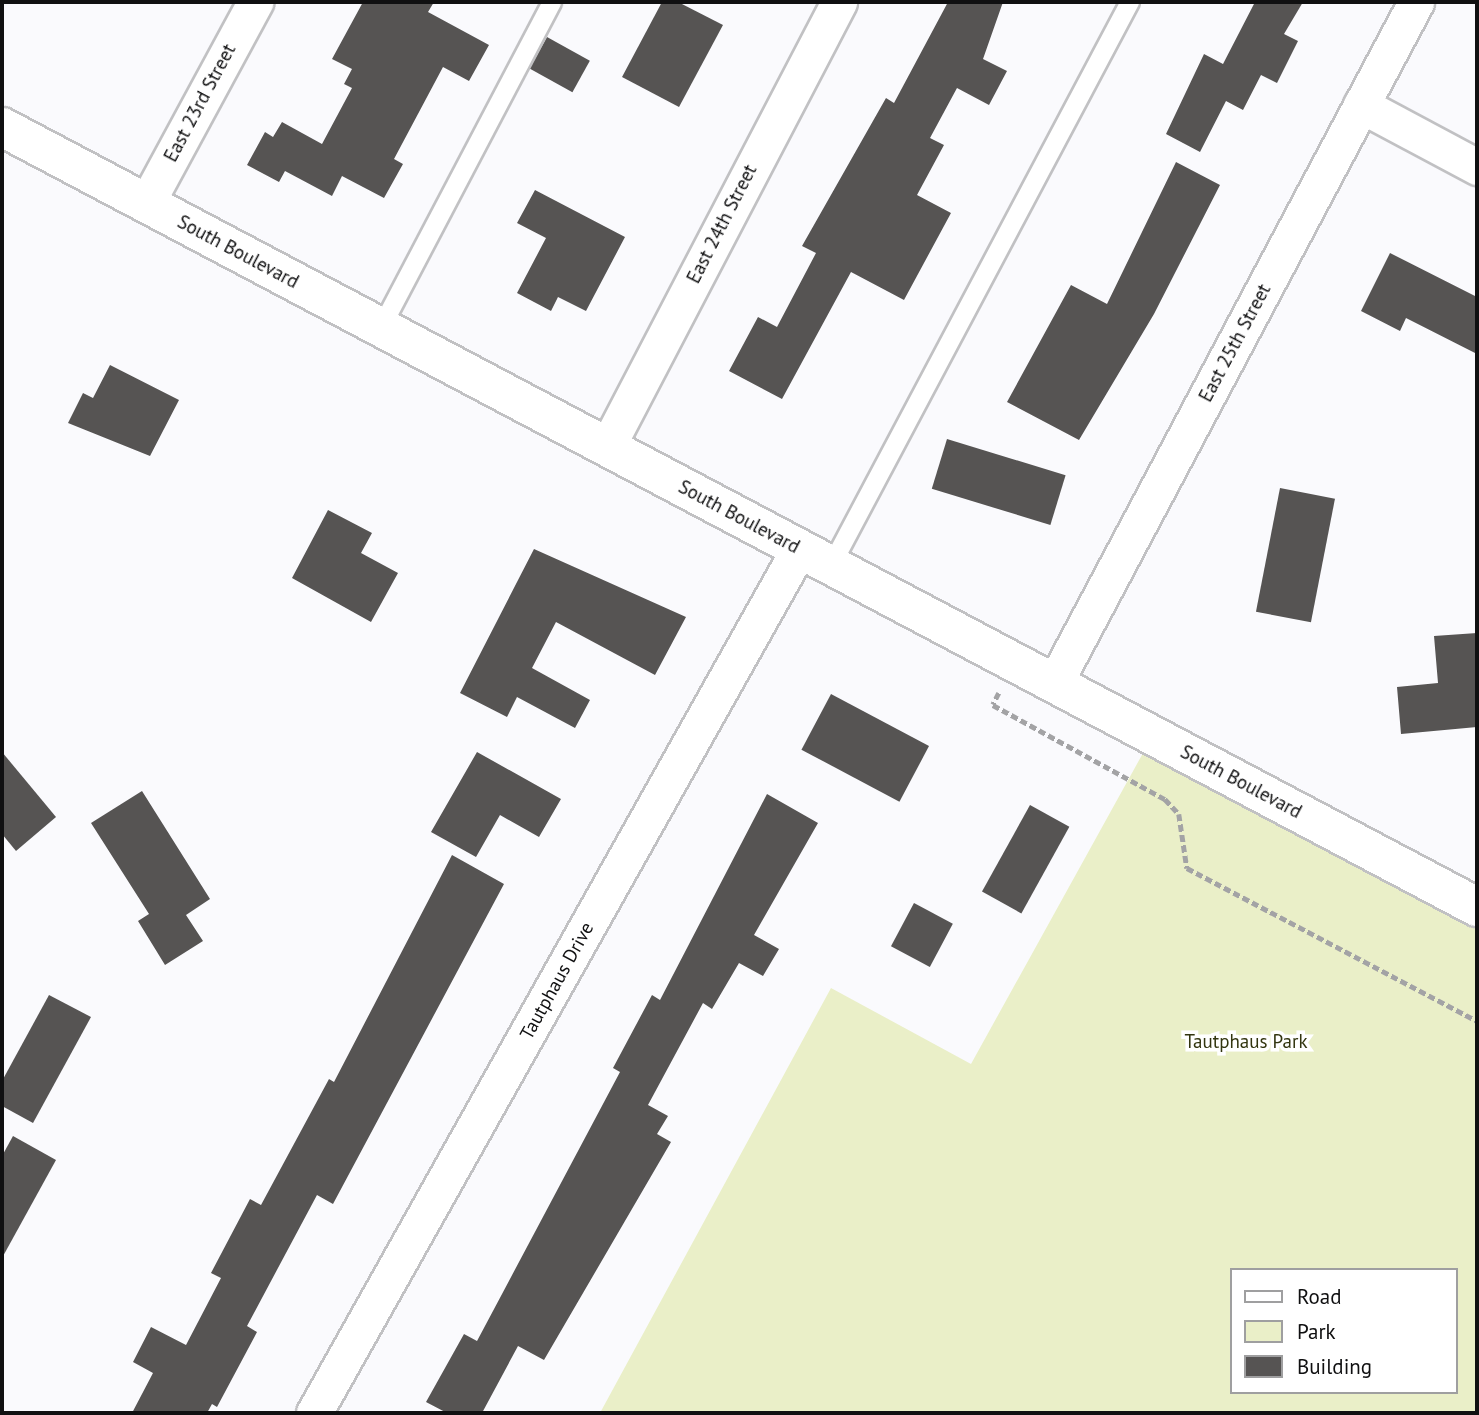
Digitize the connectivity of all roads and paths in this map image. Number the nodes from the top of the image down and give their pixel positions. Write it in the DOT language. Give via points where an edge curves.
graph roads {
  1 [pos="255,2"];
  2 [pos="552,2"];
  3 [pos="839,2"];
  4 [pos="1130,2"];
  5 [pos="1416,2"];
  6 [pos="1361,105"];
  7 [pos="2,127"];
  8 [pos="1477,167"];
  9 [pos="146,204"];
  10 [pos="381,328"];
  11 [pos="607,447"];
  12 [pos="815,557"];
  13 [pos="1054,684"];
  14 [pos="993,705"];
  15 [pos="1477,907"];
  16 [pos="1477,1021"];
  17 [pos="314,1413"];
  1 -- 9 [label="street, East 23rd Street"];
  2 -- 10 [label="lane"];
  3 -- 11 [label="street, East 24th Street"];
  4 -- 12 [label="lane"];
  5 -- 6 [label="street, East 25th Street"];
  6 -- 8 [label="street"];
  6 -- 13 [label="street, East 25th Street"];
  7 -- 9 [label="street, South Boulevard"];
  9 -- 10 [label="street, South Boulevard"];
  10 -- 11 [label="street, South Boulevard"];
  11 -- 12 [label="street, South Boulevard"];
  12 -- 13 [label="street, South Boulevard"];
  12 -- 17 [label="street, Tautphaus Drive"];
  13 -- 15 [label="street, South Boulevard"];
  14 -- 16 [label="path" via="1165,799 1179,814 1186,867"];
}
